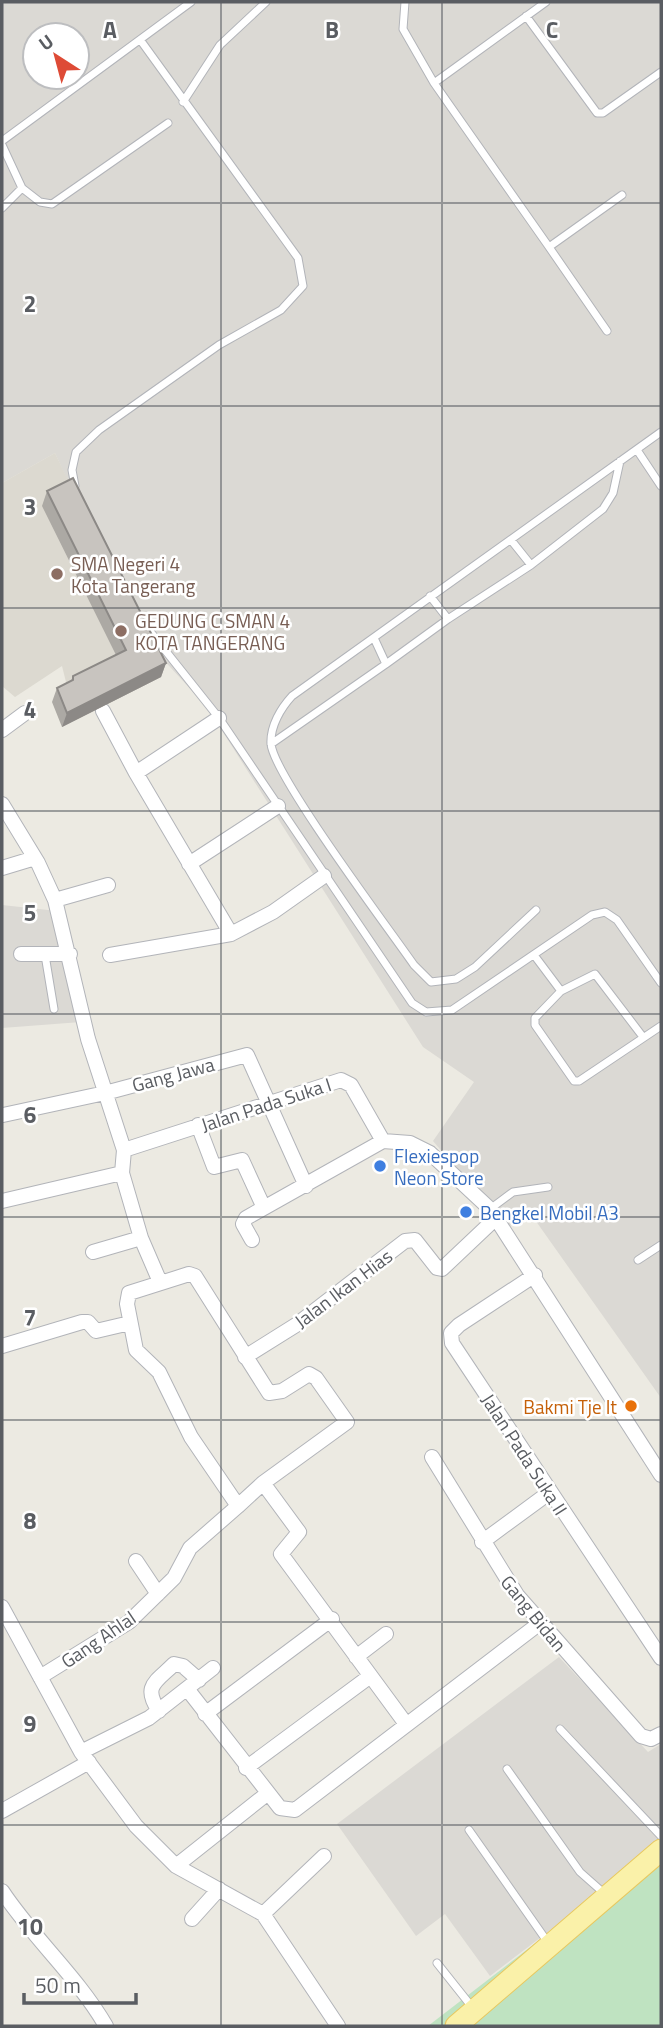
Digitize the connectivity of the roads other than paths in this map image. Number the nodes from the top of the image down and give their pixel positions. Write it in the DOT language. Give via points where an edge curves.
graph roads {
  1 [pos="191,2"];
  2 [pos="266,2"];
  3 [pos="405,2"];
  4 [pos="546,2"];
  5 [pos="526,16"];
  6 [pos="141,41"];
  7 [pos="661,72"];
  8 [pos="434,83"];
  9 [pos="183,102"];
  10 [pos="168,123"];
  11 [pos="2,143"];
  12 [pos="22,188"];
  13 [pos="622,195"];
  14 [pos="2,208"];
  15 [pos="549,247"];
  16 [pos="607,331"];
  17 [pos="661,432"];
  18 [pos="637,450"];
  19 [pos="620,461"];
  20 [pos="661,486"];
  21 [pos="79,495"];
  22 [pos="511,540"];
  23 [pos="531,565"];
  24 [pos="430,596"];
  25 [pos="135,612"];
  26 [pos="448,619"];
  27 [pos="374,638"];
  28 [pos="386,664"];
  29 [pos="103,711"];
  30 [pos="25,713"];
  31 [pos="219,718"];
  32 [pos="2,730"];
  33 [pos="271,744"];
  34 [pos="136,773"];
  35 [pos="278,806"];
  36 [pos="4,811"];
  37 [pos="35,858"];
  38 [pos="189,864"];
  39 [pos="2,868"];
  40 [pos="324,876"];
  41 [pos="108,885"];
  42 [pos="55,900"];
  43 [pos="536,910"];
  44 [pos="231,934"];
  45 [pos="21,954"];
  46 [pos="70,954"];
  47 [pos="110,955"];
  48 [pos="534,955"];
  49 [pos="45,956"];
  50 [pos="661,983"];
  51 [pos="561,991"];
  52 [pos="54,1009"];
  53 [pos="661,1026"];
  54 [pos="643,1037"];
  55 [pos="105,1093"];
  56 [pos="266,1103"];
  57 [pos="3,1115"];
  58 [pos="198,1125"];
  59 [pos="383,1141"];
  60 [pos="124,1150"];
  61 [pos="122,1173"];
  62 [pos="306,1186"];
  63 [pos="548,1187"];
  64 [pos="2,1201"];
  65 [pos="264,1208"];
  66 [pos="493,1214"];
  67 [pos="141,1237"];
  68 [pos="252,1240"];
  69 [pos="661,1245"];
  70 [pos="93,1251"];
  71 [pos="638,1259"];
  72 [pos="535,1275"];
  73 [pos="160,1282"];
  74 [pos="130,1323"];
  75 [pos="2,1346"];
  76 [pos="245,1357"];
  77 [pos="432,1457"];
  78 [pos="661,1475"];
  79 [pos="263,1483"];
  80 [pos="550,1492"];
  81 [pos="238,1506"];
  82 [pos="482,1542"];
  83 [pos="136,1561"];
  84 [pos="159,1594"];
  85 [pos="2,1607"];
  86 [pos="332,1619"];
  87 [pos="540,1623"];
  88 [pos="387,1634"];
  89 [pos="356,1657"];
  90 [pos="661,1658"];
  91 [pos="212,1668"];
  92 [pos="40,1677"];
  93 [pos="369,1678"];
  94 [pos="193,1686"];
  95 [pos="159,1712"];
  96 [pos="205,1714"];
  97 [pos="406,1724"];
  98 [pos="560,1729"];
  99 [pos="661,1734"];
  100 [pos="85,1757"];
  101 [pos="246,1768"];
  102 [pos="507,1769"];
  103 [pos="268,1793"];
  104 [pos="2,1811"];
  105 [pos="469,1830"];
  106 [pos="661,1836"];
  107 [pos="661,1850"];
  108 [pos="324,1856"];
  109 [pos="176,1866"];
  110 [pos="661,1869"];
  111 [pos="219,1889"];
  112 [pos="610,1899"];
  113 [pos="4,1900"];
  114 [pos="263,1914"];
  115 [pos="192,1919"];
  116 [pos="558,1940"];
  117 [pos="437,1963"];
  118 [pos="475,2010"];
  119 [pos="106,2026"];
  120 [pos="338,2026"];
  121 [pos="456,2026"];
  1 -- 6 [label="lane"];
  2 -- 9 [label="lane" via="220,45"];
  3 -- 8 [label="lane" via="403,29"];
  4 -- 5 [label="lane"];
  5 -- 7 [label="lane" via="598,113"];
  5 -- 8 [label="lane"];
  6 -- 9 [label="lane"];
  6 -- 11 [label="lane"];
  8 -- 15 [label="lane"];
  9 -- 21 [label="lane" via="298,258 303,286 281,310 219,345 99,429 76,452 72,470"];
  10 -- 12 [label="lane" via="52,204 40,202"];
  11 -- 12 [label="lane"];
  12 -- 14 [label="lane"];
  13 -- 15 [label="lane"];
  15 -- 16 [label="lane"];
  17 -- 18 [label="lane"];
  18 -- 19 [label="lane"];
  18 -- 20 [label="lane"];
  19 -- 22 [label="lane"];
  19 -- 23 [label="lane" via="613,493 603,509"];
  22 -- 23 [label="lane"];
  22 -- 24 [label="lane"];
  23 -- 26 [label="lane"];
  24 -- 26 [label="lane"];
  24 -- 27 [label="lane"];
  25 -- 31 [label="lane"];
  26 -- 28 [label="lane"];
  27 -- 28 [label="lane"];
  27 -- 33 [label="lane" via="292,696 278,711"];
  28 -- 33 [label="lane"];
  29 -- 34 [label="street"];
  30 -- 32 [label="street"];
  31 -- 34 [label="street"];
  31 -- 35 [label="lane"];
  33 -- 43 [label="lane" via="290,785 414,965 431,982 456,979 475,967"];
  34 -- 38 [label="street"];
  35 -- 38 [label="street"];
  35 -- 40 [label="lane"];
  36 -- 37 [label="street"];
  37 -- 39 [label="street"];
  37 -- 42 [label="street"];
  38 -- 44 [label="street"];
  40 -- 44 [label="street"];
  40 -- 48 [label="lane" via="412,1003 426,1012 452,1010"];
  41 -- 42 [label="street"];
  42 -- 46 [label="street"];
  44 -- 47 [label="street"];
  45 -- 49 [label="street"];
  46 -- 49 [label="street"];
  46 -- 55 [label="street"];
  48 -- 50 [label="lane" via="592,915 605,912 617,920"];
  48 -- 51 [label="lane"];
  49 -- 52 [label="lane"];
  51 -- 54 [label="lane" via="595,974"];
  51 -- 54 [label="lane" via="535,1025 574,1082"];
  53 -- 54 [label="lane"];
  55 -- 56 [label="street, Gang Jawa" via="247,1055"];
  55 -- 57 [label="street, Gang Jawa"];
  55 -- 60 [label="street"];
  56 -- 58 [label="street, Jalan Pada Suka I"];
  56 -- 59 [label="street, Jalan Pada Suka I" via="341,1080 351,1085"];
  56 -- 62 [label="street"];
  58 -- 60 [label="street, Jalan Pada Suka I"];
  58 -- 65 [label="street" via="214,1167 242,1160"];
  59 -- 62 [label="street"];
  59 -- 66 [label="street" via="410,1143 430,1153"];
  60 -- 61 [label="street"];
  61 -- 64 [label="street"];
  61 -- 67 [label="street"];
  62 -- 65 [label="street"];
  63 -- 66 [label="lane" via="513,1192"];
  65 -- 68 [label="street" via="243,1221"];
  66 -- 72 [label="street"];
  66 -- 76 [label="street, Jalan Ikan Hias" via="442,1269 415,1240 405,1241 296,1325"];
  67 -- 70 [label="street"];
  67 -- 73 [label="street"];
  69 -- 71 [label="lane"];
  72 -- 78 [label="street"];
  72 -- 80 [label="street, Jalan Pada Suka II" via="458,1325 451,1338"];
  73 -- 74 [label="street" via="129,1293"];
  73 -- 76 [label="street" via="195,1276"];
  74 -- 75 [label="street" via="96,1331 82,1322"];
  74 -- 81 [label="street" via="136,1350 159,1372 191,1437"];
  76 -- 79 [label="street, Gang Ahlal" via="269,1394 303,1376 316,1378 347,1422"];
  77 -- 82 [label="street, Gang Bidan"];
  79 -- 81 [label="street, Gang Ahlal"];
  79 -- 86 [label="street" via="299,1532 281,1554"];
  80 -- 82 [label="street"];
  80 -- 90 [label="street, Jalan Pada Suka II"];
  81 -- 84 [label="street, Gang Ahlal" via="190,1548"];
  82 -- 87 [label="street, Gang Bidan"];
  83 -- 84 [label="street"];
  84 -- 92 [label="street, Gang Ahlal" via="129,1622"];
  85 -- 92 [label="street"];
  86 -- 89 [label="street"];
  86 -- 96 [label="street"];
  87 -- 97 [label="street"];
  87 -- 99 [label="street, Gang Bidan" via="641,1735 651,1739"];
  88 -- 89 [label="street"];
  89 -- 93 [label="street"];
  91 -- 94 [label="street"];
  92 -- 100 [label="street"];
  93 -- 97 [label="street"];
  93 -- 101 [label="street"];
  94 -- 95 [label="street"];
  94 -- 95 [label="street" via="183,1666 174,1664 151,1689 150,1698"];
  94 -- 96 [label="street"];
  95 -- 100 [label="street"];
  96 -- 101 [label="street"];
  97 -- 103 [label="street" via="295,1810 280,1808"];
  98 -- 106 [label="lane"];
  100 -- 104 [label="street"];
  100 -- 109 [label="street" via="136,1826"];
  101 -- 103 [label="street"];
  102 -- 112 [label="lane" via="580,1872"];
  103 -- 109 [label="street"];
  105 -- 116 [label="lane"];
  107 -- 112 [label="main road"];
  108 -- 114 [label="street"];
  109 -- 111 [label="street"];
  110 -- 112 [label="main road"];
  111 -- 114 [label="street"];
  111 -- 115 [label="street"];
  112 -- 116 [label="main road"];
  113 -- 119 [label="street" via="48,1947"];
  114 -- 120 [label="street"];
  116 -- 118 [label="main road"];
  117 -- 118 [label="lane"];
  118 -- 121 [label="main road"];
}
